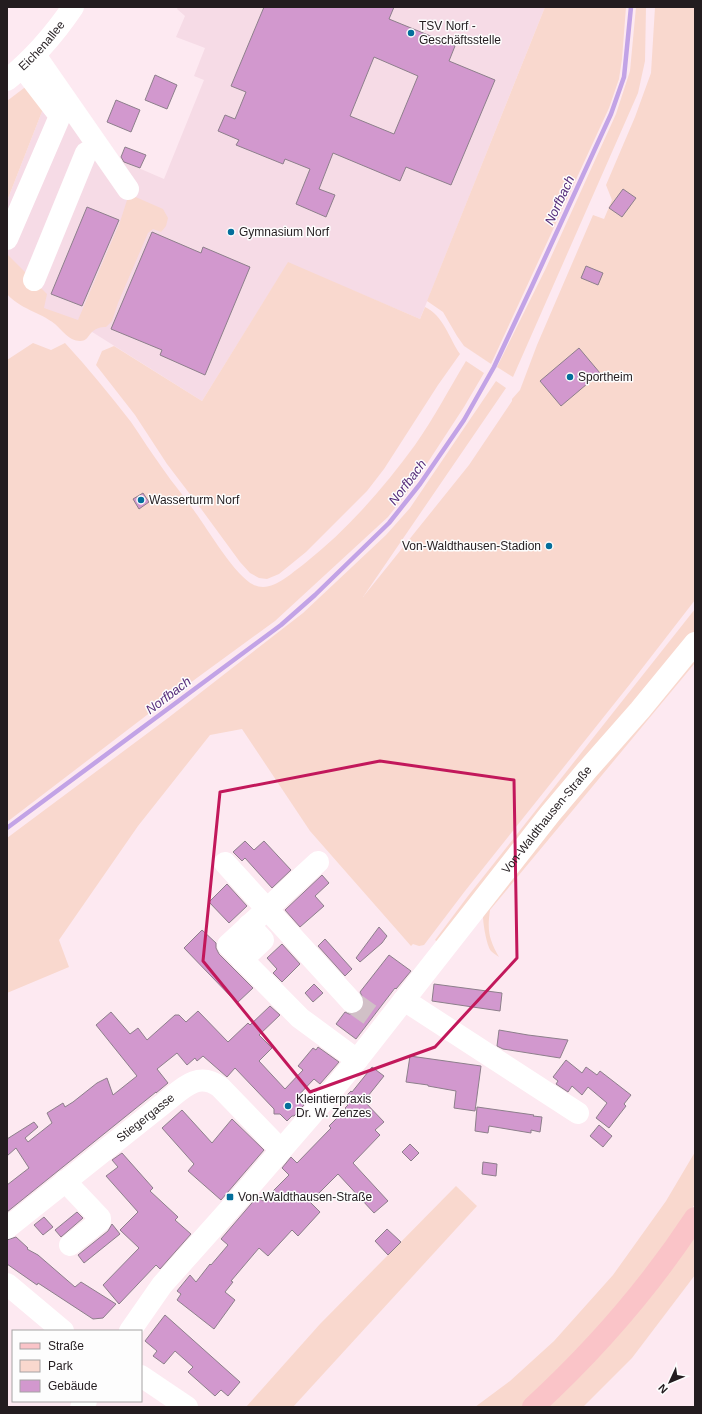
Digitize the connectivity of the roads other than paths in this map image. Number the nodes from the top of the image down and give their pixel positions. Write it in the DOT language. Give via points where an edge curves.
graph roads {
  1 [pos="73,7"];
  2 [pos="22,68"];
  3 [pos="60,116"];
  4 [pos="86,153"];
  5 [pos="7,239"];
  6 [pos="34,280"];
  7 [pos="695,643"];
  8 [pos="318,862"];
  9 [pos="225,863"];
  10 [pos="267,908"];
  11 [pos="404,1000"];
  12 [pos="352,1002"];
  13 [pos="357,1060"];
  14 [pos="578,1113"];
  15 [pos="281,1150"];
  16 [pos="65,1181"];
  17 [pos="695,1218"];
  18 [pos="7,1228"];
  19 [pos="70,1245"];
  20 [pos="7,1284"];
  21 [pos="62,1330"];
  22 [pos="131,1330"];
  23 [pos="142,1377"];
  24 [pos="187,1407"];
  25 [pos="533,1407"];
  1 -- 2 [label="street, Eichenallee" via="60,26"];
  2 -- 3 [label="street"];
  2 -- 4 [label="street" via="121,187 103,175"];
  3 -- 4 [label="street"];
  3 -- 5 [label="street"];
  4 -- 6 [label="street"];
  7 -- 11 [label="street, Von-Waldthausen-Straße" via="550,814"];
  8 -- 10 [label="street"];
  9 -- 10 [label="street"];
  10 -- 12 [label="street"];
  10 -- 13 [label="street" via="228,945 300,1018"];
  11 -- 13 [label="street, Von-Waldthausen-Straße" via="379,1021"];
  11 -- 14 [label="street"];
  13 -- 15 [label="street, Von-Waldthausen-Straße"];
  15 -- 16 [label="street, Stiegergasse" via="220,1087 202,1080 195,1081"];
  15 -- 22 [label="street, Von-Waldthausen-Straße" via="162,1285"];
  16 -- 18 [label="street, Stiegergasse"];
  16 -- 19 [label="street" via="100,1218 100,1221"];
  17 -- 25 [label="main road" via="620,1318 560,1383"];
  20 -- 21 [label="street"];
  23 -- 24 [label="street"];
}
